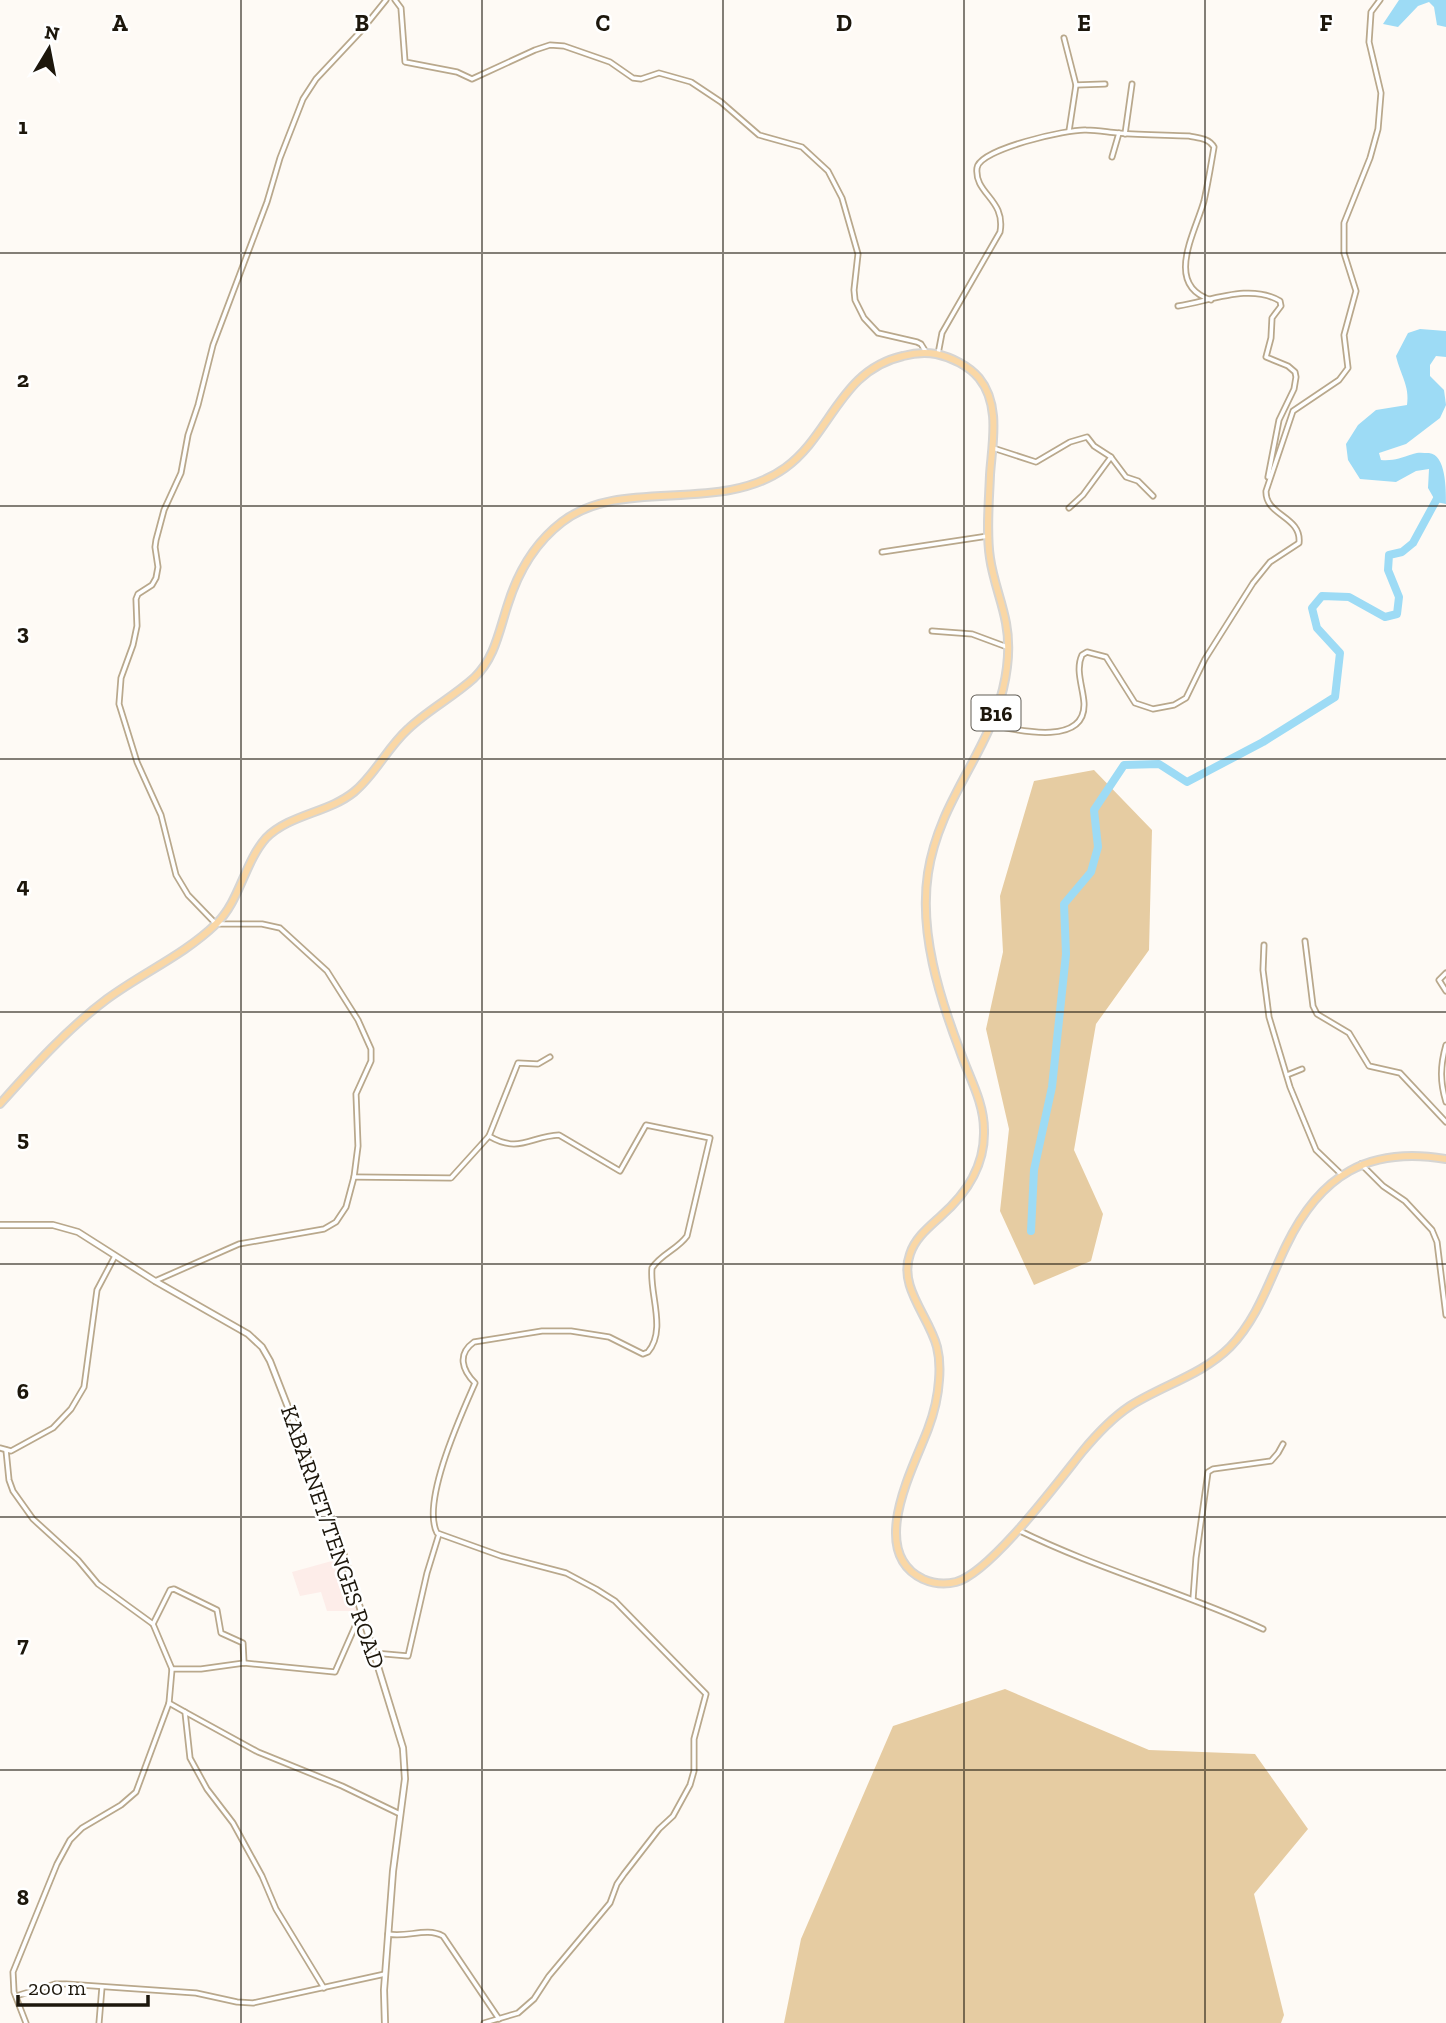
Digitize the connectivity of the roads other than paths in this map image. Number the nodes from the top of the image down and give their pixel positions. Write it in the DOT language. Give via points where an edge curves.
graph roads {
  1 [pos="386,0"];
  2 [pos="395,0"];
  3 [pos="1380,0"];
  4 [pos="1064,38"];
  5 [pos="1105,84"];
  6 [pos="1132,84"];
  7 [pos="1076,85"];
  8 [pos="1069,131"];
  9 [pos="1119,134"];
  10 [pos="1125,134"];
  11 [pos="1112,157"];
  12 [pos="1211,300"];
  13 [pos="1178,306"];
  14 [pos="926,352"];
  15 [pos="938,354"];
  16 [pos="993,448"];
  17 [pos="1111,457"];
  18 [pos="1268,483"];
  19 [pos="1153,496"];
  20 [pos="1069,508"];
  21 [pos="988,536"];
  22 [pos="882,552"];
  23 [pos="932,631"];
  24 [pos="1007,647"];
  25 [pos="992,725"];
  26 [pos="216,924"];
  27 [pos="1305,941"];
  28 [pos="1264,944"];
  29 [pos="1446,973"];
  30 [pos="1446,991"];
  31 [pos="1446,1046"];
  32 [pos="550,1057"];
  33 [pos="1303,1069"];
  34 [pos="1287,1075"];
  35 [pos="1446,1102"];
  36 [pos="0,1104"];
  37 [pos="1446,1122"];
  38 [pos="489,1136"];
  39 [pos="1446,1159"];
  40 [pos="1361,1164"];
  41 [pos="1342,1175"];
  42 [pos="354,1177"];
  43 [pos="0,1226"];
  44 [pos="115,1256"];
  45 [pos="155,1281"];
  46 [pos="1446,1314"];
  47 [pos="1283,1444"];
  48 [pos="0,1448"];
  49 [pos="6,1450"];
  50 [pos="1017,1529"];
  51 [pos="439,1534"];
  52 [pos="1193,1599"];
  53 [pos="361,1613"];
  54 [pos="153,1624"];
  55 [pos="1263,1629"];
  56 [pos="374,1653"];
  57 [pos="244,1663"];
  58 [pos="172,1669"];
  59 [pos="169,1703"];
  60 [pos="185,1712"];
  61 [pos="400,1814"];
  62 [pos="388,1934"];
  63 [pos="385,1973"];
  64 [pos="102,1986"];
  65 [pos="324,1988"];
  66 [pos="16,1996"];
  67 [pos="499,2020"];
  68 [pos="26,2023"];
  69 [pos="99,2023"];
  70 [pos="385,2023"];
  71 [pos="484,2023"];
  1 -- 26 [label="street" via="303,99 213,345 181,473 156,540 156,578 136,599 134,645 121,678 119,704 136,762 161,815 176,875"];
  2 -- 14 [label="street" via="401,8 405,62 472,79 535,50 564,46 610,62 633,78 659,73 691,82 759,135 802,147 828,171 842,198 858,254 854,290 864,318 878,332 917,342"];
  3 -- 18 [label="street" via="1371,12 1369,42 1380,84 1380,116 1370,158 1344,223 1344,253 1356,291 1344,335 1348,368 1339,380 1293,411"];
  4 -- 7 [label="street"];
  5 -- 7 [label="street"];
  6 -- 10 [label="street"];
  7 -- 8 [label="street"];
  8 -- 9 [label="street"];
  8 -- 15 [label="street" via="1002,150 979,162 980,183 1001,214 1000,232 942,333"];
  9 -- 10 [label="street"];
  9 -- 11 [label="street"];
  10 -- 12 [label="street" via="1189,136 1212,144 1210,172 1185,262 1194,289"];
  12 -- 13 [label="street"];
  12 -- 18 [label="street" via="1250,292 1269,295 1281,303 1272,318 1266,357 1292,368 1296,381 1279,420"];
  14 -- 15 [label="main road, B16"];
  14 -- 26 [label="main road, B16" via="896,357 857,380 794,461 769,477 705,494 607,502 566,518 535,549 521,571 490,660 479,674 411,726 354,792 270,834"];
  15 -- 16 [label="main road, B16" via="979,379 993,416"];
  16 -- 17 [label="street" via="1036,462 1086,437"];
  16 -- 21 [label="main road, B16"];
  17 -- 19 [label="street" via="1126,477"];
  17 -- 20 [label="street"];
  18 -- 25 [label="street" via="1266,501 1295,526 1298,543 1270,562 1253,583 1186,698 1161,708 1140,706 1106,657 1087,652 1079,665 1084,704 1075,724 1043,733"];
  21 -- 22 [label="street"];
  21 -- 24 [label="main road, B16"];
  23 -- 24 [label="street" via="972,634"];
  24 -- 25 [label="main road, B16" via="1005,679"];
  25 -- 50 [label="main road, B16" via="943,817 927,878 931,951 985,1123 977,1173 952,1207 913,1245 908,1257 909,1287 940,1359 935,1407 907,1482 895,1532 902,1558 912,1572 924,1579 953,1583 978,1571"];
  26 -- 36 [label="main road, B16" via="106,1000 52,1048"];
  26 -- 42 [label="street" via="280,928 327,971 358,1020 371,1061 356,1094"];
  27 -- 37 [label="street" via="1317,1014 1349,1033 1366,1064 1400,1073"];
  28 -- 34 [label="street" via="1265,993"];
  29 -- 30 [label="street" via="1439,980"];
  31 -- 35 [label="street" via="1441,1082"];
  32 -- 38 [label="street" via="538,1064 518,1063"];
  33 -- 34 [label="street"];
  34 -- 41 [label="street" via="1311,1140"];
  38 -- 42 [label="street" via="447,1180"];
  38 -- 51 [label="street" via="515,1145 559,1135 620,1171 646,1125 710,1139 687,1236 652,1268 657,1320 648,1352 643,1354 610,1337 556,1330 480,1340 465,1350 463,1365 475,1383 437,1488 433,1520"];
  39 -- 40 [label="main road, B16" via="1402,1154"];
  40 -- 41 [label="main road, B16"];
  40 -- 46 [label="street" via="1432,1230"];
  41 -- 50 [label="main road, B16" via="1303,1215 1263,1300 1237,1340 1212,1363 1113,1419"];
  42 -- 45 [label="street" via="346,1207 336,1222 324,1229 239,1244"];
  43 -- 44 [label="street, KABARNET/TENGES ROAD" via="69,1228"];
  44 -- 45 [label="street, KABARNET/TENGES ROAD"];
  44 -- 49 [label="street" via="97,1290 84,1387 53,1428"];
  45 -- 53 [label="street, KABARNET/TENGES ROAD" via="248,1334 266,1353 319,1485"];
  47 -- 52 [label="street" via="1271,1461 1208,1472"];
  48 -- 49 [label="street"];
  49 -- 54 [label="street" via="13,1491 33,1519 98,1584"];
  50 -- 52 [label="street"];
  51 -- 56 [label="street" via="408,1656"];
  51 -- 67 [label="street" via="566,1573 596,1588 615,1601 706,1693 694,1739 694,1771 680,1805 624,1874 611,1903 534,1998 518,2013"];
  52 -- 55 [label="street"];
  53 -- 56 [label="street, KABARNET/TENGES ROAD"];
  53 -- 57 [label="street" via="335,1672"];
  54 -- 57 [label="street" via="170,1590 185,1593 217,1610 221,1633 243,1643"];
  54 -- 58 [label="street"];
  56 -- 61 [label="street, KABARNET/TENGES ROAD" via="403,1748"];
  57 -- 58 [label="street"];
  58 -- 59 [label="street"];
  59 -- 60 [label="street"];
  59 -- 66 [label="street" via="136,1792 82,1828 64,1851 15,1965 12,1982"];
  60 -- 61 [label="street" via="258,1752"];
  60 -- 65 [label="street" via="190,1758 233,1823 276,1909"];
  61 -- 62 [label="street, KABARNET/TENGES ROAD"];
  62 -- 63 [label="street, KABARNET/TENGES ROAD"];
  62 -- 67 [label="street" via="431,1931 443,1936"];
  63 -- 65 [label="street"];
  63 -- 70 [label="street, KABARNET/TENGES ROAD"];
  64 -- 65 [label="street" via="196,1993 244,2003"];
  64 -- 66 [label="street" via="55,1984"];
  64 -- 69 [label="street"];
  66 -- 68 [label="street"];
  67 -- 71 [label="street"];
}
